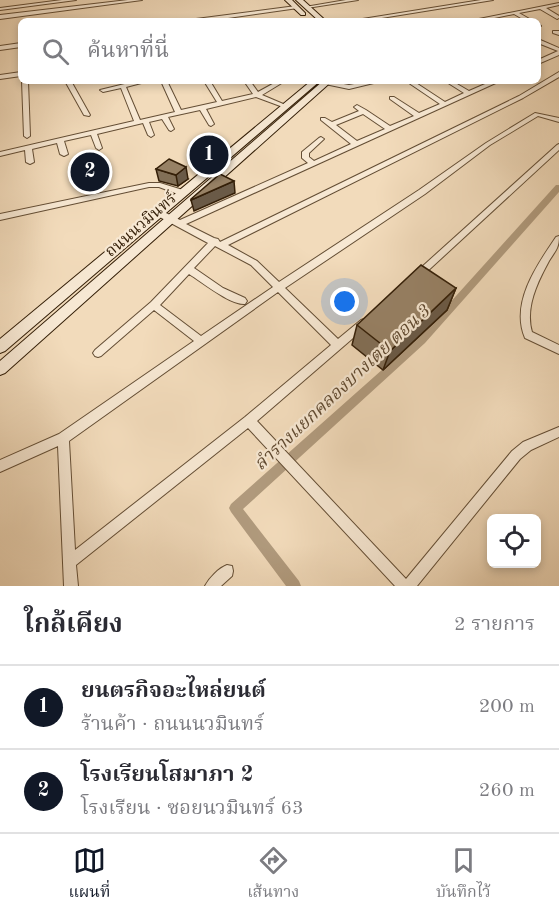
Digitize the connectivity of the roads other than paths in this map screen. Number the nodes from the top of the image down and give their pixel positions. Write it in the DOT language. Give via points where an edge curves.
graph roads {
  1 [pos="74,0"];
  2 [pos="140,0"];
  3 [pos="288,0"];
  4 [pos="356,0"];
  5 [pos="491,0"];
  6 [pos="54,1"];
  7 [pos="21,3"];
  8 [pos="298,4"];
  9 [pos="559,4"];
  10 [pos="307,7"];
  11 [pos="542,8"];
  12 [pos="0,9"];
  13 [pos="516,13"];
  14 [pos="0,17"];
  15 [pos="491,17"];
  16 [pos="557,17"];
  17 [pos="214,18"];
  18 [pos="309,18"];
  19 [pos="319,18"];
  20 [pos="373,18"];
  21 [pos="486,18"];
  22 [pos="525,18"];
  23 [pos="541,43"];
  24 [pos="18,45"];
  25 [pos="0,48"];
  26 [pos="559,52"];
  27 [pos="541,61"];
  28 [pos="18,74"];
  29 [pos="559,74"];
  30 [pos="0,77"];
  31 [pos="25,84"];
  32 [pos="70,84"];
  33 [pos="132,84"];
  34 [pos="165,84"];
  35 [pos="209,84"];
  36 [pos="250,84"];
  37 [pos="277,84"];
  38 [pos="321,84"];
  39 [pos="322,84"];
  40 [pos="334,84"];
  41 [pos="364,84"];
  42 [pos="414,84"];
  43 [pos="453,84"];
  44 [pos="488,84"];
  45 [pos="123,86"];
  46 [pos="104,90"];
  47 [pos="468,93"];
  48 [pos="257,95"];
  49 [pos="392,98"];
  50 [pos="220,103"];
  51 [pos="444,104"];
  52 [pos="285,106"];
  53 [pos="202,108"];
  54 [pos="179,113"];
  55 [pos="87,115"];
  56 [pos="419,116"];
  57 [pos="164,117"];
  58 [pos="323,119"];
  59 [pos="559,120"];
  60 [pos="142,122"];
  61 [pos="211,124"];
  62 [pos="331,125"];
  63 [pos="171,129"];
  64 [pos="390,129"];
  65 [pos="93,133"];
  66 [pos="151,135"];
  67 [pos="27,136"];
  68 [pos="321,139"];
  69 [pos="60,140"];
  70 [pos="356,144"];
  71 [pos="559,146"];
  72 [pos="28,148"];
  73 [pos="99,148"];
  74 [pos="0,154"];
  75 [pos="64,154"];
  76 [pos="30,162"];
  77 [pos="312,163"];
  78 [pos="183,193"];
  79 [pos="159,213"];
  80 [pos="0,217"];
  81 [pos="176,221"];
  82 [pos="559,239"];
  83 [pos="218,243"];
  84 [pos="189,269"];
  85 [pos="408,284"];
  86 [pos="279,287"];
  87 [pos="242,301"];
  88 [pos="154,305"];
  89 [pos="373,315"];
  90 [pos="197,338"];
  91 [pos="338,345"];
  92 [pos="0,347"];
  93 [pos="559,350"];
  94 [pos="98,353"];
  95 [pos="0,369"];
  96 [pos="249,422"];
  97 [pos="559,432"];
  98 [pos="63,438"];
  99 [pos="0,466"];
  100 [pos="70,562"];
  101 [pos="227,571"];
  102 [pos="71,586"];
  103 [pos="212,586"];
  104 [pos="404,586"];
  105 [pos="409,586"];
  1 -- 6 [label="street"];
  2 -- 14 [label="street"];
  3 -- 8 [label="main road"];
  4 -- 10 [label="street"];
  5 -- 20 [label="street"];
  6 -- 7 [label="street"];
  7 -- 12 [label="street"];
  8 -- 10 [label="main road"];
  8 -- 17 [label="street"];
  8 -- 18 [label="main road"];
  9 -- 11 [label="street"];
  10 -- 19 [label="main road"];
  11 -- 13 [label="street"];
  11 -- 16 [label="street"];
  13 -- 15 [label="street"];
  13 -- 22 [label="street"];
  15 -- 21 [label="street"];
  23 -- 26 [label="street"];
  24 -- 25 [label="street"];
  26 -- 27 [label="street"];
  28 -- 30 [label="street"];
  29 -- 83 [label="street" via="521,97"];
  31 -- 67 [label="street"];
  32 -- 55 [label="street"];
  33 -- 45 [label="street"];
  34 -- 54 [label="street"];
  35 -- 50 [label="street"];
  36 -- 48 [label="street"];
  37 -- 48 [label="street"];
  38 -- 52 [label="main road, ถนนนวมินทร์"];
  39 -- 81 [label="main road, ถนนนวมินทร์"];
  40 -- 41 [label="street"];
  42 -- 51 [label="street"];
  43 -- 47 [label="street"];
  44 -- 47 [label="street"];
  45 -- 46 [label="street"];
  45 -- 60 [label="street"];
  47 -- 51 [label="street"];
  48 -- 50 [label="street"];
  48 -- 52 [label="street"];
  49 -- 56 [label="street"];
  50 -- 53 [label="street"];
  51 -- 56 [label="street"];
  52 -- 78 [label="main road, ถนนนวมินทร์"];
  53 -- 54 [label="street"];
  53 -- 61 [label="street"];
  54 -- 57 [label="street"];
  56 -- 64 [label="street"];
  57 -- 60 [label="street"];
  57 -- 63 [label="street"];
  58 -- 62 [label="street"];
  59 -- 86 [label="street" via="537,114"];
  60 -- 65 [label="street"];
  60 -- 66 [label="street"];
  62 -- 64 [label="street" via="360,109"];
  62 -- 70 [label="street"];
  64 -- 70 [label="street"];
  65 -- 69 [label="street"];
  65 -- 73 [label="street"];
  68 -- 77 [label="street" via="305,152"];
  69 -- 72 [label="street"];
  69 -- 75 [label="street"];
  70 -- 77 [label="street"];
  71 -- 85 [label="street"];
  72 -- 74 [label="street"];
  72 -- 76 [label="street"];
  77 -- 81 [label="street"];
  78 -- 79 [label="main road, ถนนนวมินทร์"];
  78 -- 80 [label="street" via="149,184"];
  79 -- 81 [label="street"];
  79 -- 92 [label="main road, ถนนนวมินทร์"];
  81 -- 83 [label="street"];
  81 -- 95 [label="main road, ถนนนวมินทร์"];
  82 -- 93 [label="street" via="539,273 525,318 528,335"];
  83 -- 84 [label="street"];
  83 -- 86 [label="street" via="254,263"];
  84 -- 87 [label="street"];
  84 -- 88 [label="street"];
  86 -- 91 [label="street"];
  86 -- 98 [label="street"];
  88 -- 90 [label="street"];
  88 -- 94 [label="street"];
  89 -- 91 [label="street"];
  91 -- 96 [label="street"];
  96 -- 100 [label="street"];
  96 -- 104 [label="street"];
  97 -- 105 [label="street" via="516,455"];
  98 -- 99 [label="street"];
  98 -- 100 [label="street"];
  100 -- 102 [label="street"];
  101 -- 103 [label="street"];
}
